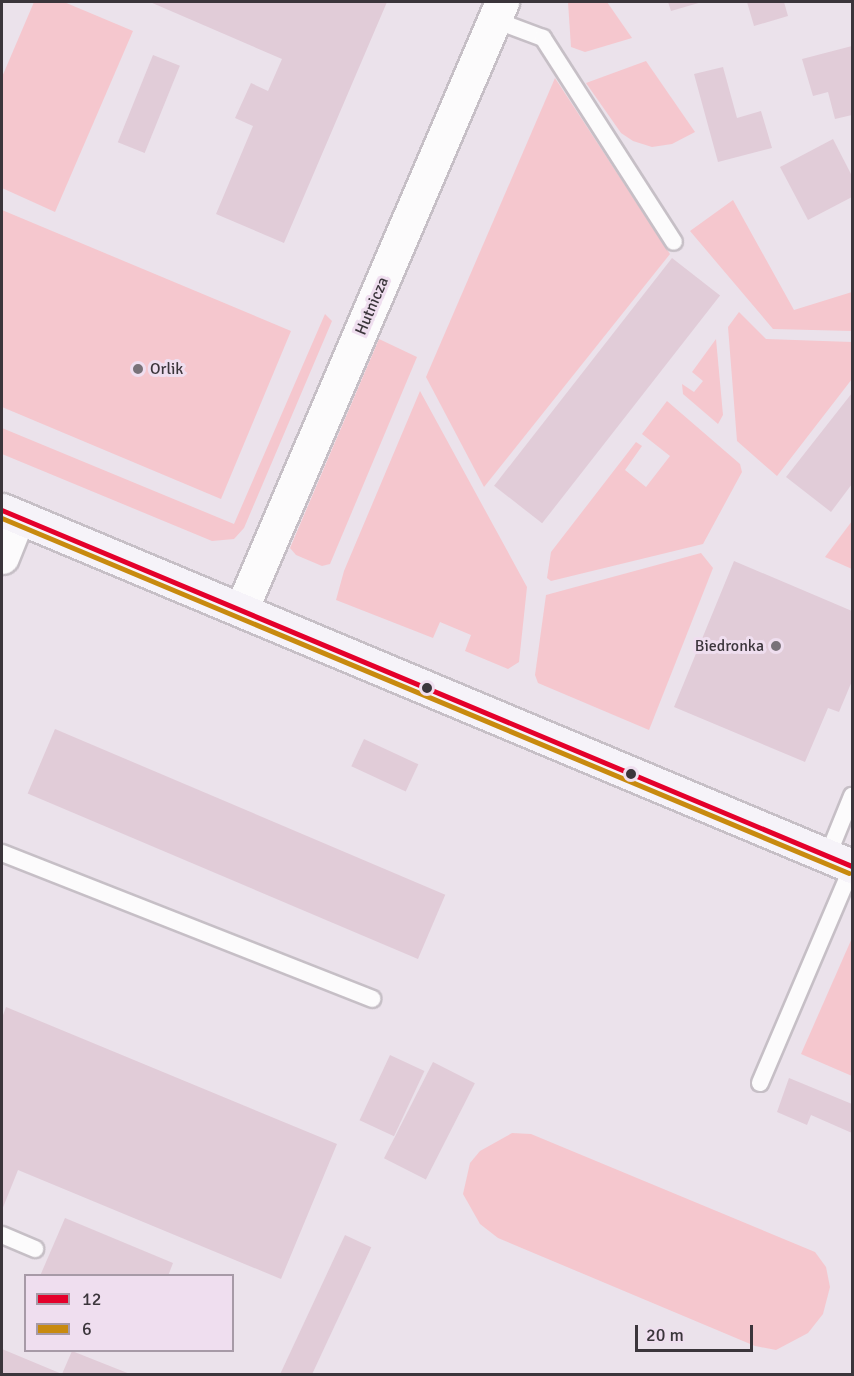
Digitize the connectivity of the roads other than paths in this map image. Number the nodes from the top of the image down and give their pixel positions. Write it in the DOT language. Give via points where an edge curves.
graph roads {
  1 [pos="499,11"];
  2 [pos="674,242"];
  3 [pos="10,513"];
  4 [pos="2,557"];
  5 [pos="241,610"];
  6 [pos="852,796"];
  7 [pos="2,853"];
  8 [pos="844,863"];
  9 [pos="372,999"];
  10 [pos="760,1083"];
  11 [pos="2,1235"];
  12 [pos="35,1249"];
  1 -- 2 [label="lane" via="543,38"];
  1 -- 5 [label="street, Hutnicza"];
  3 -- 4 [label="street"];
  3 -- 5 [label="street"];
  5 -- 8 [label="street"];
  6 -- 8 [label="lane"];
  7 -- 9 [label="lane"];
  8 -- 10 [label="lane"];
  11 -- 12 [label="lane"];
}
